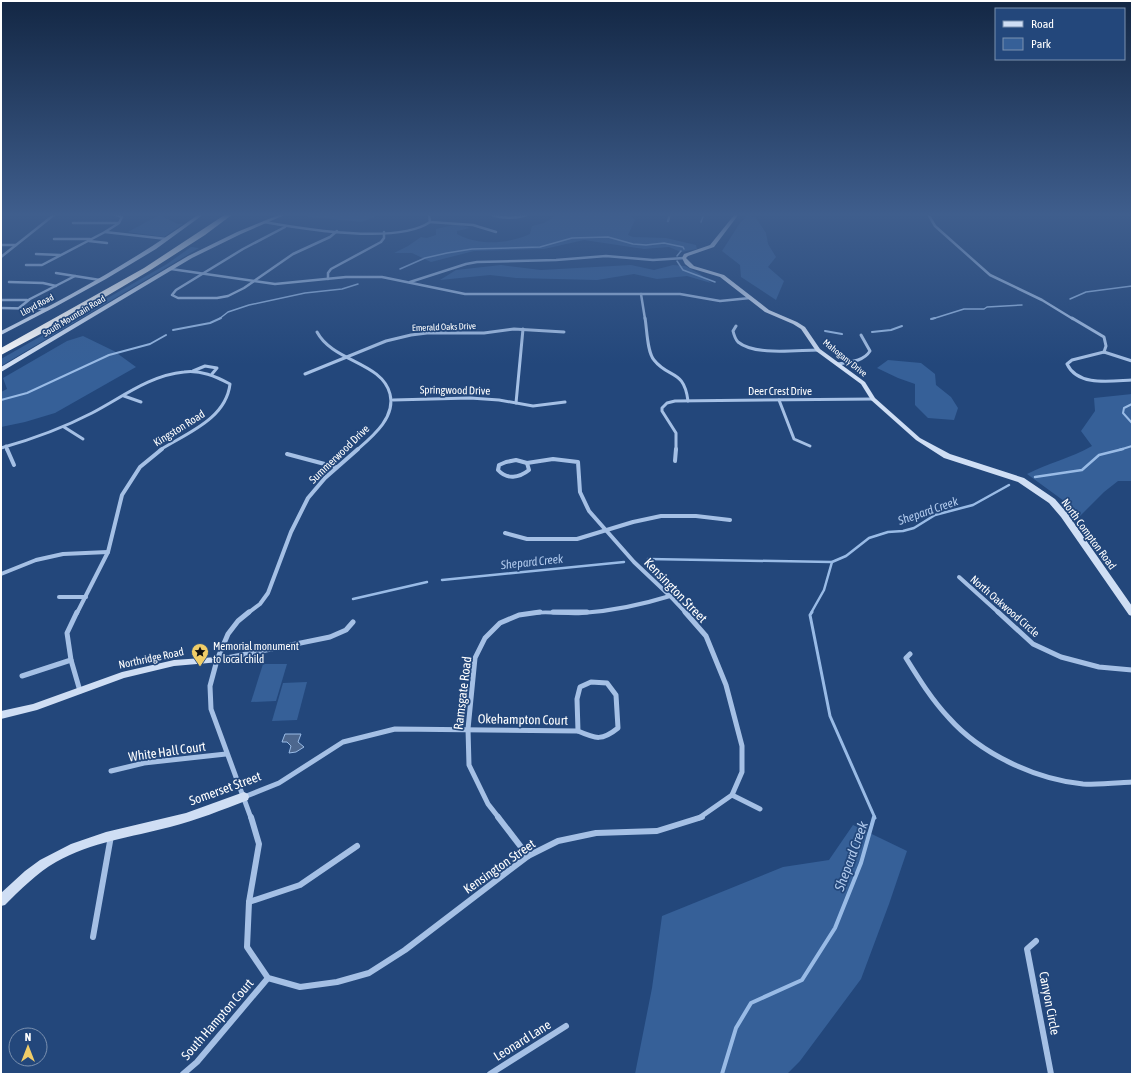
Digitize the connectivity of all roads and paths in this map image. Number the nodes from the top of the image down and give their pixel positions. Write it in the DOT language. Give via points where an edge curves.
graph roads {
  1 [pos="44,264"];
  2 [pos="126,264"];
  3 [pos="142,264"];
  4 [pos="154,264"];
  5 [pos="179,264"];
  6 [pos="219,264"];
  7 [pos="278,264"];
  8 [pos="340,264"];
  9 [pos="465,264"];
  10 [pos="687,264"];
  11 [pos="977,264"];
  12 [pos="26,265"];
  13 [pos="171,269"];
  14 [pos="56,274"];
  15 [pos="203,274"];
  16 [pos="75,276"];
  17 [pos="328,279"];
  18 [pos="100,280"];
  19 [pos="253,281"];
  20 [pos="9,282"];
  21 [pos="410,282"];
  22 [pos="56,286"];
  23 [pos="641,294"];
  24 [pos="750,298"];
  25 [pos="1,300"];
  26 [pos="28,300"];
  27 [pos="1,308"];
  28 [pos="19,308"];
  29 [pos="49,309"];
  30 [pos="736,326"];
  31 [pos="523,329"];
  32 [pos="317,332"];
  33 [pos="564,332"];
  34 [pos="1,333"];
  35 [pos="861,335"];
  36 [pos="1,343"];
  37 [pos="818,350"];
  38 [pos="1104,352"];
  39 [pos="1,353"];
  40 [pos="345,357"];
  41 [pos="1132,361"];
  42 [pos="837,364"];
  43 [pos="1,370"];
  44 [pos="192,371"];
  45 [pos="212,374"];
  46 [pos="305,374"];
  47 [pos="1132,380"];
  48 [pos="124,396"];
  49 [pos="873,399"];
  50 [pos="393,400"];
  51 [pos="779,400"];
  52 [pos="688,401"];
  53 [pos="141,402"];
  54 [pos="565,402"];
  55 [pos="516,403"];
  56 [pos="64,426"];
  57 [pos="83,439"];
  58 [pos="6,446"];
  59 [pos="810,446"];
  60 [pos="1,448"];
  61 [pos="287,454"];
  62 [pos="675,461"];
  63 [pos="527,463"];
  64 [pos="14,465"];
  65 [pos="336,467"];
  66 [pos="730,520"];
  67 [pos="606,530"];
  68 [pos="504,533"];
  69 [pos="108,552"];
  70 [pos="1,574"];
  71 [pos="959,577"];
  72 [pos="670,596"];
  73 [pos="59,597"];
  74 [pos="86,597"];
  75 [pos="1132,614"];
  76 [pos="353,622"];
  77 [pos="910,654"];
  78 [pos="71,660"];
  79 [pos="218,660"];
  80 [pos="1132,670"];
  81 [pos="22,676"];
  82 [pos="80,691"];
  83 [pos="1,715"];
  84 [pos="468,729"];
  85 [pos="578,731"];
  86 [pos="226,754"];
  87 [pos="111,771"];
  88 [pos="1132,782"];
  89 [pos="732,795"];
  90 [pos="244,798"];
  91 [pos="760,809"];
  92 [pos="111,835"];
  93 [pos="357,846"];
  94 [pos="528,856"];
  95 [pos="1,901"];
  96 [pos="249,902"];
  97 [pos="93,937"];
  98 [pos="1036,941"];
  99 [pos="268,978"];
  100 [pos="566,1026"];
  101 [pos="183,1074"];
  102 [pos="490,1074"];
  103 [pos="1051,1074"];
  1 -- 12 [label="street"];
  2 -- 18 [label="street, Lloyd Road"];
  3 -- 36 [label="highway"];
  4 -- 39 [label="highway"];
  5 -- 13 [label="street, South Mountain Road"];
  6 -- 15 [label="street"];
  7 -- 19 [label="street"];
  8 -- 17 [label="street" via="331,269"];
  9 -- 21 [label="street"];
  10 -- 24 [label="street, Mahogany Drive" via="722,276"];
  11 -- 38 [label="street" via="986,272 1061,311 1104,337"];
  13 -- 15 [label="street"];
  13 -- 43 [label="street, South Mountain Road"];
  14 -- 16 [label="street"];
  15 -- 19 [label="street"];
  15 -- 19 [label="street" via="172,295 178,298 217,298 228,296"];
  16 -- 18 [label="street"];
  16 -- 22 [label="street"];
  17 -- 19 [label="street" via="288,284"];
  17 -- 21 [label="street" via="370,276"];
  18 -- 29 [label="street, Lloyd Road"];
  20 -- 22 [label="street" via="37,282"];
  21 -- 23 [label="street" via="464,294"];
  22 -- 26 [label="street"];
  23 -- 24 [label="street" via="680,294 720,301"];
  23 -- 52 [label="street" via="653,360 684,382"];
  24 -- 37 [label="street, Mahogany Drive" via="768,311 803,328"];
  25 -- 26 [label="street"];
  26 -- 28 [label="street"];
  27 -- 28 [label="street"];
  28 -- 29 [label="street"];
  29 -- 34 [label="street, Lloyd Road"];
  30 -- 37 [label="street" via="733,331 736,340 745,346 768,350"];
  31 -- 33 [label="street, Emerald Oaks Drive"];
  31 -- 40 [label="street, Emerald Oaks Drive" via="412,335 386,341"];
  31 -- 55 [label="street"];
  32 -- 40 [label="street" via="328,347"];
  35 -- 42 [label="street" via="870,351 868,356"];
  37 -- 42 [label="street, Mahogany Drive"];
  38 -- 41 [label="street"];
  38 -- 47 [label="street" via="1072,360 1067,364 1068,369 1087,380"];
  40 -- 46 [label="street, Emerald Oaks Drive"];
  40 -- 50 [label="street" via="384,382"];
  42 -- 49 [label="street, Mahogany Drive" via="863,383"];
  44 -- 45 [label="street, Kingston Road"];
  44 -- 45 [label="street" via="199,367 217,368"];
  44 -- 48 [label="street, Kingston Road" via="165,375"];
  45 -- 69 [label="street, Kingston Road" via="230,384 229,393 212,418 158,451 137,472 122,495"];
  48 -- 53 [label="street"];
  48 -- 56 [label="street, Kingston Road"];
  49 -- 51 [label="street, Deer Crest Drive"];
  49 -- 75 [label="street, North Compton Road" via="918,439 946,456 1021,480 1052,501"];
  50 -- 55 [label="street, Springwood Drive" via="470,398"];
  50 -- 65 [label="street, Summerwood Drive" via="390,412 382,424"];
  51 -- 52 [label="street, Deer Crest Drive"];
  51 -- 59 [label="street" via="794,438"];
  52 -- 62 [label="street, Deer Crest Drive" via="667,403 662,408 662,414 675,430"];
  54 -- 55 [label="street, Springwood Drive" via="550,406"];
  56 -- 57 [label="street"];
  56 -- 58 [label="street, Kingston Road"];
  58 -- 60 [label="street, Kingston Road"];
  58 -- 64 [label="street"];
  61 -- 65 [label="street"];
  63 -- 63 [label="street" via="529,470 524,475 515,477 501,474 498,470 498,465 507,460"];
  63 -- 67 [label="street, Kensington Street" via="553,459 578,462 580,492 589,511"];
  65 -- 79 [label="street, Summerwood Drive" via="309,496 296,520 268,593 228,634"];
  66 -- 67 [label="street" via="696,516 661,516"];
  67 -- 68 [label="street" via="577,539 527,538"];
  67 -- 72 [label="street, Kensington Street" via="634,562"];
  69 -- 70 [label="street" via="63,554 36,560"];
  69 -- 74 [label="street, Kingston Road"];
  71 -- 80 [label="street, North Oakwood Circle" via="1034,644 1061,657 1099,668"];
  72 -- 84 [label="street, Ramsgate Road" via="637,606 581,613 542,612 519,615 500,623 485,638 476,658"];
  72 -- 89 [label="street, Kensington Street" via="706,636 726,685 742,746 742,772"];
  73 -- 74 [label="street"];
  74 -- 78 [label="street, Kingston Road" via="67,632"];
  76 -- 79 [label="street, Northridge Road" via="346,630 330,637"];
  77 -- 88 [label="street" via="906,658 944,712 966,734 997,755 1034,772 1078,783"];
  78 -- 81 [label="street"];
  78 -- 82 [label="street, Kingston Road"];
  79 -- 82 [label="street, Northridge Road" via="174,663 122,675"];
  79 -- 86 [label="street" via="210,686 211,709"];
  82 -- 83 [label="street, Northridge Road"];
  84 -- 85 [label="street, Okehampton Court"];
  84 -- 90 [label="street, Somerset Street" via="395,729 343,742 280,782"];
  84 -- 94 [label="street, Ramsgate Road" via="469,765 488,804"];
  85 -- 85 [label="street, Okehampton Court" via="594,739 607,737 618,728 616,695 607,683 591,682 580,688 576,699"];
  86 -- 87 [label="street, White Hall Court" via="144,763"];
  86 -- 90 [label="street"];
  89 -- 91 [label="street"];
  89 -- 94 [label="street, Kensington Street" via="702,818 657,831 596,833 558,840"];
  90 -- 92 [label="street, Somerset Street" via="186,818"];
  90 -- 96 [label="street" via="259,844"];
  92 -- 95 [label="street, Somerset Street" via="60,854 23,878"];
  92 -- 97 [label="street"];
  93 -- 96 [label="street" via="300,885"];
  94 -- 99 [label="street, Kensington Street" via="405,950 369,973 337,982 300,986"];
  96 -- 99 [label="street" via="247,947"];
  98 -- 103 [label="street, Canyon Circle" via="1027,950"];
  99 -- 101 [label="street, South Hampton Court" via="197,1062"];
  100 -- 102 [label="street, Leonard Lane"];
}
